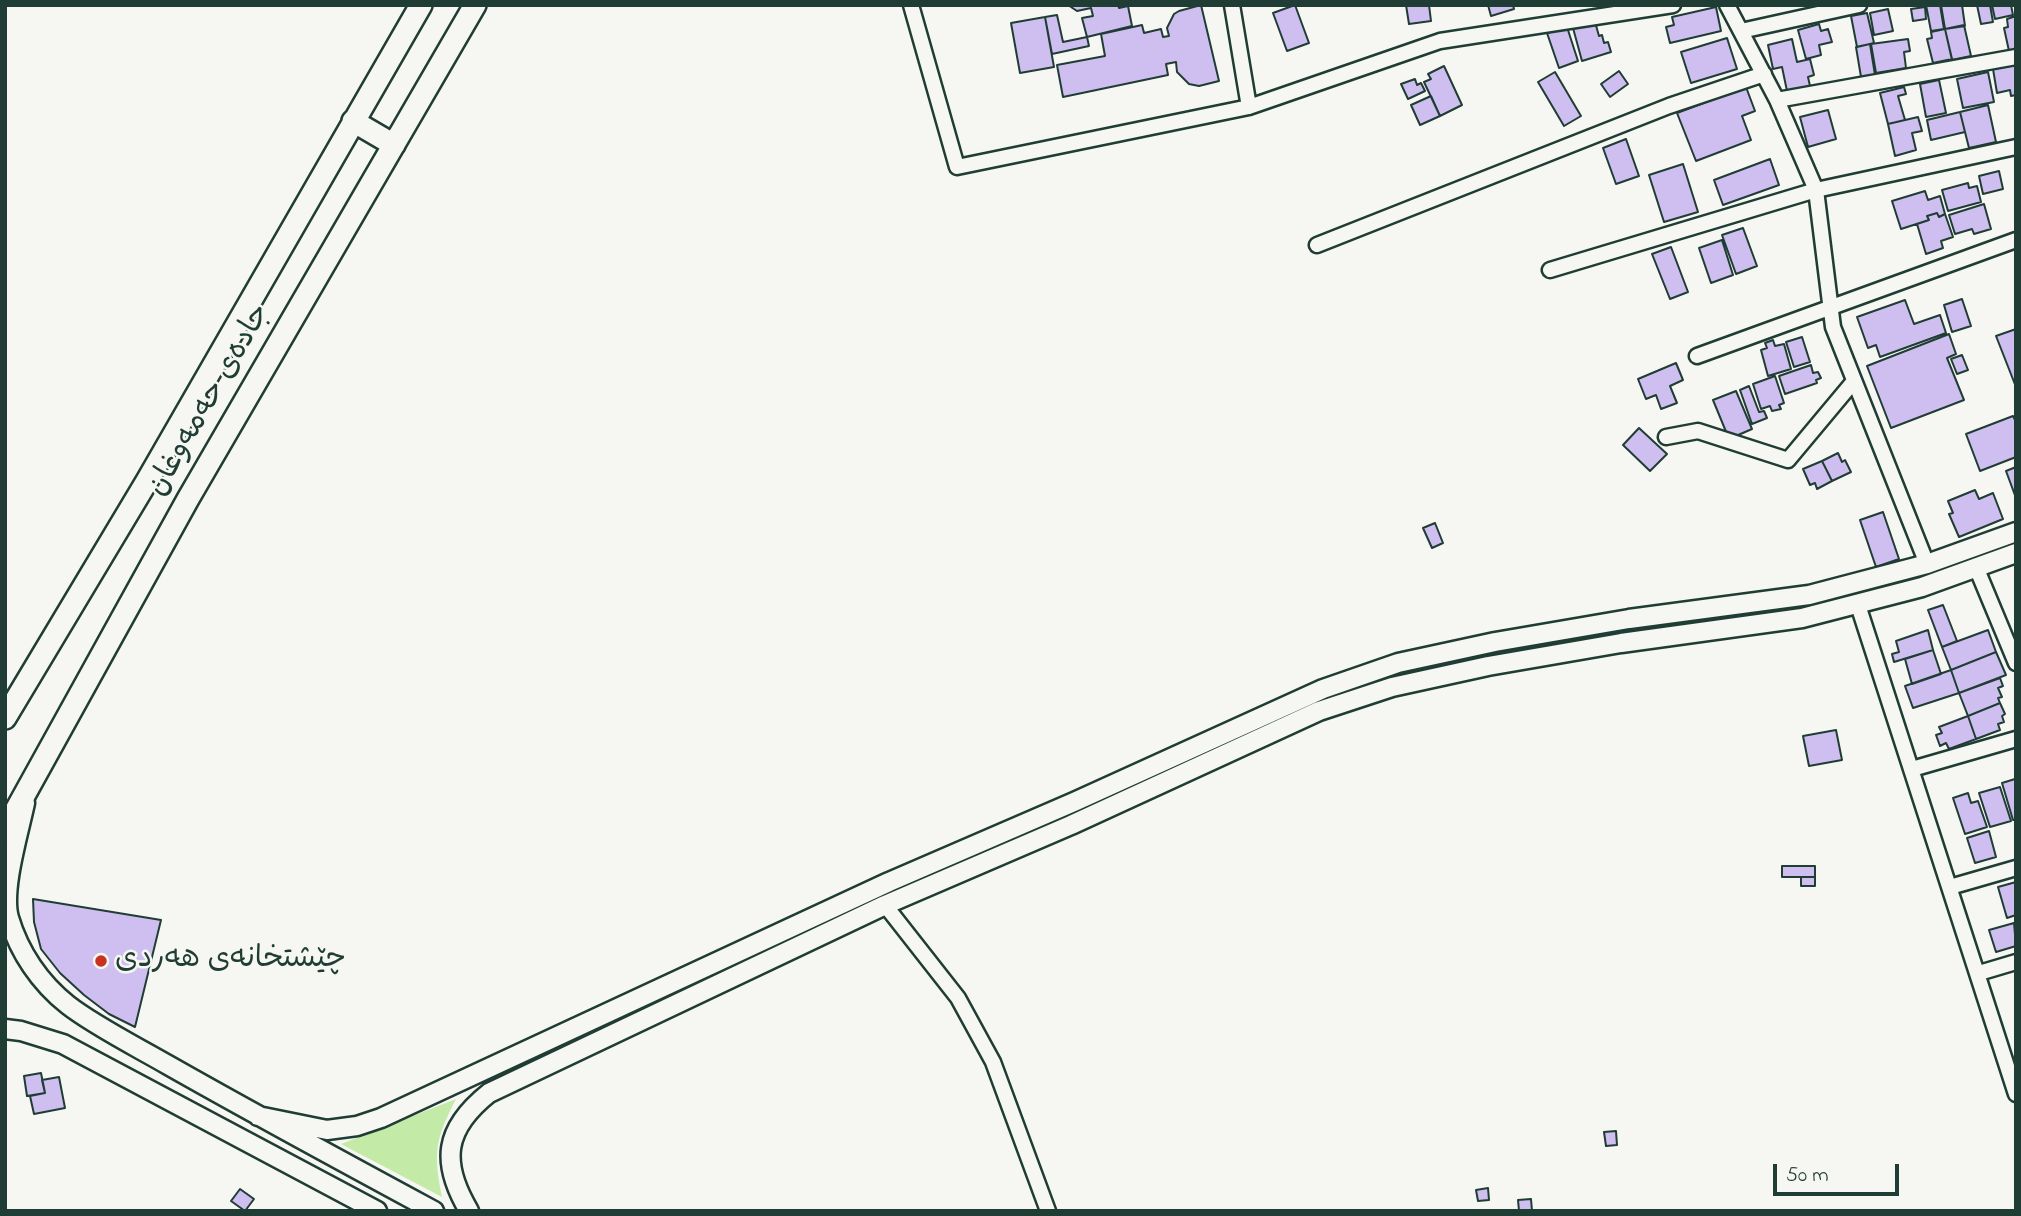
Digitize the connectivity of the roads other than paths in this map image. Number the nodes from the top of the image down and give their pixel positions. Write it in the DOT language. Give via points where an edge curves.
graph roads {
  1 [pos="421,5"];
  2 [pos="475,5"];
  3 [pos="911,5"];
  4 [pos="1232,5"];
  5 [pos="1673,5"];
  6 [pos="1727,5"];
  7 [pos="1858,5"];
  8 [pos="1741,31"];
  9 [pos="2016,57"];
  10 [pos="1763,74"];
  11 [pos="1777,100"];
  12 [pos="1249,107"];
  13 [pos="353,121"];
  14 [pos="394,145"];
  15 [pos="2016,147"];
  16 [pos="1816,190"];
  17 [pos="2016,240"];
  18 [pos="1317,245"];
  19 [pos="1550,270"];
  20 [pos="1830,308"];
  21 [pos="1697,356"];
  22 [pos="1854,381"];
  23 [pos="1666,436"];
  24 [pos="2016,532"];
  25 [pos="2016,553"];
  26 [pos="1927,564"];
  27 [pos="1976,567"];
  28 [pos="1858,605"];
  29 [pos="2016,663"];
  30 [pos="5,718"];
  31 [pos="2016,738"];
  32 [pos="1172,756"];
  33 [pos="1912,769"];
  34 [pos="1181,772"];
  35 [pos="27,794"];
  36 [pos="5,830"];
  37 [pos="2016,867"];
  38 [pos="1950,887"];
  39 [pos="885,905"];
  40 [pos="2016,962"];
  41 [pos="1979,973"];
  42 [pos="5,1029"];
  43 [pos="542,1042"];
  44 [pos="142,1049"];
  45 [pos="552,1064"];
  46 [pos="124,1077"];
  47 [pos="2016,1094"];
  48 [pos="258,1116"];
  49 [pos="377,1211"];
  50 [pos="434,1211"];
  51 [pos="469,1211"];
  52 [pos="1048,1211"];
  1 -- 13 [label="main road, جادەی حەمەوغان"];
  2 -- 14 [label="main road, جادەی حەمەوغان"];
  3 -- 12 [label="street" via="957,167"];
  4 -- 12 [label="street"];
  5 -- 12 [label="street" via="1440,41"];
  6 -- 8 [label="street"];
  7 -- 8 [label="street"];
  8 -- 10 [label="street"];
  9 -- 11 [label="street"];
  10 -- 11 [label="street"];
  10 -- 18 [label="street" via="1669,106"];
  11 -- 16 [label="street"];
  13 -- 14 [label="main road"];
  13 -- 30 [label="main road, جادەی حەمەوغان"];
  14 -- 35 [label="main road, جادەی حەمەوغان" via="187,499"];
  15 -- 16 [label="street"];
  16 -- 19 [label="street"];
  16 -- 20 [label="street"];
  17 -- 20 [label="street"];
  20 -- 21 [label="street"];
  20 -- 22 [label="street"];
  22 -- 23 [label="street" via="1788,460 1698,431"];
  22 -- 26 [label="street"];
  24 -- 26 [label="street"];
  25 -- 27 [label="street"];
  26 -- 32 [label="street" via="1809,595 1629,619 1398,663 1324,689"];
  27 -- 28 [label="street"];
  27 -- 29 [label="street"];
  28 -- 33 [label="street"];
  28 -- 34 [label="street" via="1802,618 1499,663 1392,687 1319,711"];
  31 -- 33 [label="street"];
  32 -- 34 [label="street"];
  32 -- 43 [label="street"];
  33 -- 38 [label="street"];
  34 -- 39 [label="street"];
  35 -- 36 [label="main road, جادەی حەمەوغان"];
  35 -- 44 [label="street" via="9,874 8,916 22,951 39,977 68,1005"];
  37 -- 38 [label="street"];
  38 -- 41 [label="street"];
  39 -- 45 [label="street"];
  39 -- 52 [label="street" via="958,998 993,1062"];
  40 -- 41 [label="street"];
  41 -- 47 [label="street"];
  42 -- 46 [label="street" via="63,1044"];
  43 -- 45 [label="street"];
  43 -- 48 [label="street" via="357,1126 327,1130"];
  44 -- 46 [label="street"];
  44 -- 48 [label="street"];
  45 -- 51 [label="street" via="489,1093 468,1110 455,1132 450,1158 454,1184"];
  46 -- 49 [label="street"];
  48 -- 50 [label="street"];
}
